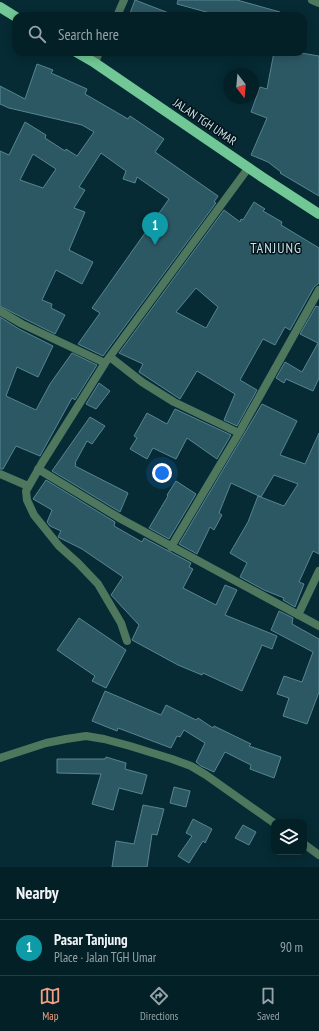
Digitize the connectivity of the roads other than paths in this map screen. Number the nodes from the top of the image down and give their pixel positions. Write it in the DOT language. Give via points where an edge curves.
graph roads {
  1 [pos="124,0"];
  2 [pos="312,0"];
  3 [pos="319,2"];
  4 [pos="1,10"];
  5 [pos="119,12"];
  6 [pos="12,15"];
  7 [pos="83,56"];
  8 [pos="98,56"];
  9 [pos="95,63"];
  10 [pos="249,167"];
  11 [pos="319,214"];
  12 [pos="319,290"];
  13 [pos="0,311"];
  14 [pos="107,360"];
  15 [pos="239,433"];
  16 [pos="38,469"];
  17 [pos="0,474"];
  18 [pos="28,486"];
  19 [pos="171,547"];
  20 [pos="319,571"];
  21 [pos="298,615"];
  22 [pos="319,626"];
  23 [pos="127,641"];
  24 [pos="0,758"];
  25 [pos="271,821"];
  26 [pos="307,846"];
  27 [pos="319,855"];
  1 -- 5 [label="street"];
  2 -- 3 [label="street"];
  4 -- 6 [label="main road"];
  7 -- 9 [label="main road, JALAN TGH UMAR"];
  8 -- 9 [label="street"];
  9 -- 10 [label="main road, JALAN TGH UMAR"];
  10 -- 11 [label="main road, JALAN TGH UMAR"];
  10 -- 14 [label="street"];
  12 -- 15 [label="street"];
  13 -- 14 [label="street" via="22,324"];
  14 -- 15 [label="street" via="174,402"];
  14 -- 16 [label="street"];
  15 -- 19 [label="street"];
  16 -- 18 [label="street"];
  16 -- 19 [label="street"];
  17 -- 18 [label="street"];
  18 -- 23 [label="street" via="27,500 34,515 59,546 98,584"];
  19 -- 21 [label="street"];
  20 -- 21 [label="street"];
  21 -- 22 [label="street"];
  24 -- 25 [label="street" via="46,743 86,736 111,741 191,766"];
  26 -- 27 [label="street"];
}
